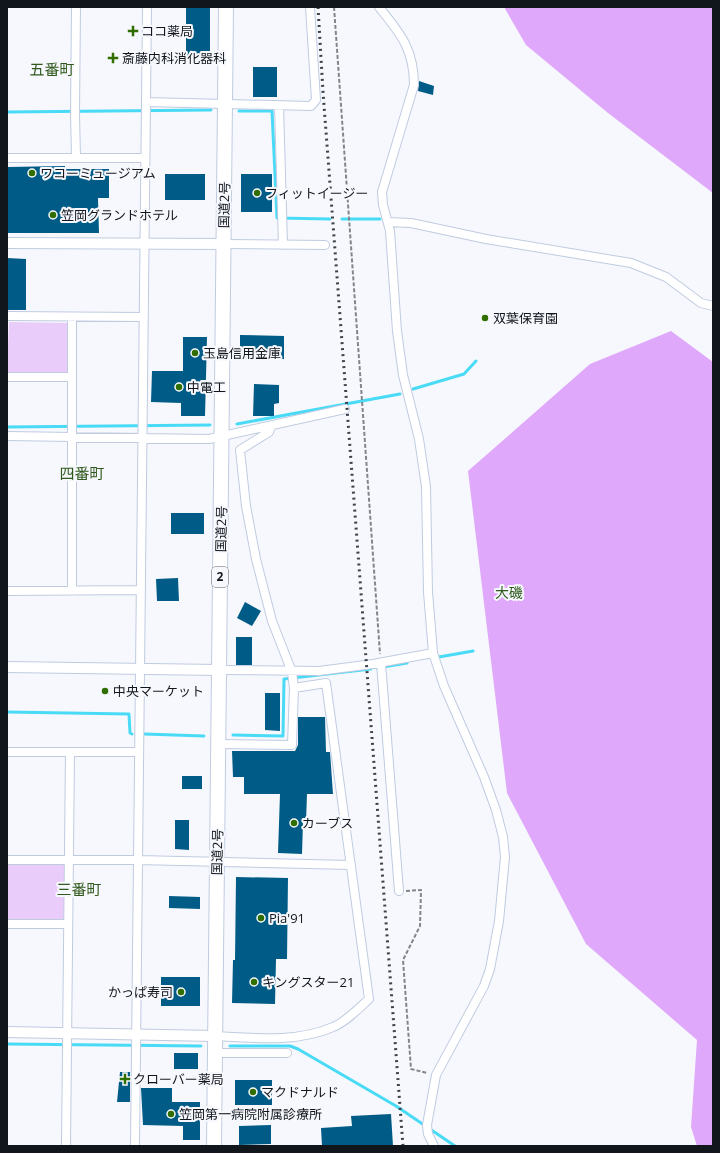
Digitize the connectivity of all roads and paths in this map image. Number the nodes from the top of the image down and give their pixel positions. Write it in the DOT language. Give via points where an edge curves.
graph roads {
  1 [pos="76,7"];
  2 [pos="147,7"];
  3 [pos="226,7"];
  4 [pos="310,7"];
  5 [pos="334,7"];
  6 [pos="379,7"];
  7 [pos="225,104"];
  8 [pos="279,106"];
  9 [pos="146,109"];
  10 [pos="76,157"];
  11 [pos="7,158"];
  12 [pos="145,158"];
  13 [pos="388,222"];
  14 [pos="7,243"];
  15 [pos="145,243"];
  16 [pos="223,244"];
  17 [pos="283,245"];
  18 [pos="325,245"];
  19 [pos="713,306"];
  20 [pos="7,316"];
  21 [pos="72,317"];
  22 [pos="144,317"];
  23 [pos="7,377"];
  24 [pos="72,377"];
  25 [pos="345,409"];
  26 [pos="271,426"];
  27 [pos="73,434"];
  28 [pos="7,436"];
  29 [pos="142,436"];
  30 [pos="222,437"];
  31 [pos="141,590"];
  32 [pos="7,591"];
  33 [pos="72,591"];
  34 [pos="433,653"];
  35 [pos="381,666"];
  36 [pos="7,667"];
  37 [pos="140,668"];
  38 [pos="219,670"];
  39 [pos="293,679"];
  40 [pos="219,744"];
  41 [pos="7,752"];
  42 [pos="70,752"];
  43 [pos="139,752"];
  44 [pos="7,860"];
  45 [pos="69,860"];
  46 [pos="138,860"];
  47 [pos="217,863"];
  48 [pos="351,865"];
  49 [pos="399,891"];
  50 [pos="7,924"];
  51 [pos="68,924"];
  52 [pos="7,1032"];
  53 [pos="215,1036"];
  54 [pos="66,1041"];
  55 [pos="136,1041"];
  56 [pos="215,1053"];
  57 [pos="287,1053"];
  58 [pos="436,1075"];
  59 [pos="66,1146"];
  60 [pos="135,1146"];
  61 [pos="214,1146"];
  62 [pos="434,1146"];
  1 -- 10 [label="street"];
  2 -- 9 [label="street"];
  3 -- 7 [label="highway, 国道2号 / 2"];
  4 -- 8 [label="street" via="316,100 311,106"];
  5 -- 35 [label="path"];
  6 -- 13 [label="street" via="402,36 414,69 414,85 382,192"];
  7 -- 8 [label="street"];
  7 -- 9 [label="street"];
  7 -- 16 [label="highway, 国道2号 / 2"];
  8 -- 17 [label="street"];
  9 -- 12 [label="street"];
  10 -- 11 [label="street"];
  10 -- 12 [label="street"];
  12 -- 15 [label="street"];
  13 -- 19 [label="street" via="631,263 666,277 701,303"];
  13 -- 34 [label="street" via="402,376 419,439 426,487 428,592"];
  14 -- 15 [label="street"];
  15 -- 16 [label="street"];
  15 -- 22 [label="street"];
  16 -- 17 [label="street"];
  16 -- 30 [label="highway, 国道2号 / 2"];
  17 -- 18 [label="street"];
  20 -- 21 [label="street"];
  21 -- 22 [label="street"];
  21 -- 24 [label="street"];
  22 -- 29 [label="street"];
  23 -- 24 [label="street"];
  24 -- 27 [label="street"];
  25 -- 26 [label="street"];
  26 -- 30 [label="street"];
  26 -- 39 [label="street" via="269,432 240,450 246,506 256,559 272,621"];
  27 -- 28 [label="street"];
  27 -- 29 [label="street"];
  27 -- 33 [label="street"];
  29 -- 30 [label="street" via="209,439"];
  29 -- 31 [label="street"];
  30 -- 38 [label="highway, 国道2号 / 2"];
  31 -- 33 [label="street"];
  31 -- 37 [label="street"];
  32 -- 33 [label="street"];
  34 -- 35 [label="street"];
  34 -- 58 [label="street" via="444,686 496,810 504,837 505,857 499,921 490,969 484,986"];
  35 -- 39 [label="street" via="319,671"];
  35 -- 49 [label="street"];
  36 -- 37 [label="street"];
  37 -- 38 [label="street"];
  37 -- 43 [label="street"];
  38 -- 39 [label="street"];
  38 -- 40 [label="highway, 国道2号 / 2"];
  39 -- 40 [label="street" via="292,745"];
  39 -- 48 [label="street" via="326,683"];
  40 -- 47 [label="highway, 国道2号 / 2"];
  41 -- 42 [label="street"];
  42 -- 43 [label="street"];
  42 -- 45 [label="street"];
  43 -- 46 [label="street"];
  44 -- 45 [label="street"];
  45 -- 46 [label="street"];
  45 -- 51 [label="street"];
  46 -- 47 [label="street"];
  46 -- 55 [label="street"];
  47 -- 48 [label="street"];
  47 -- 53 [label="highway, 国道2号 / 2"];
  48 -- 53 [label="street" via="370,999 335,1027 311,1035 283,1038"];
  49 -- 58 [label="path" via="421,890 420,926 403,960 411,1069"];
  50 -- 51 [label="street"];
  51 -- 54 [label="street"];
  52 -- 54 [label="street"];
  53 -- 55 [label="street"];
  53 -- 56 [label="highway, 国道2号 / 2"];
  54 -- 55 [label="street"];
  54 -- 59 [label="street"];
  55 -- 60 [label="street"];
  56 -- 57 [label="street"];
  56 -- 61 [label="highway, 国道2号 / 2"];
  58 -- 62 [label="street" via="427,1128"];
}
